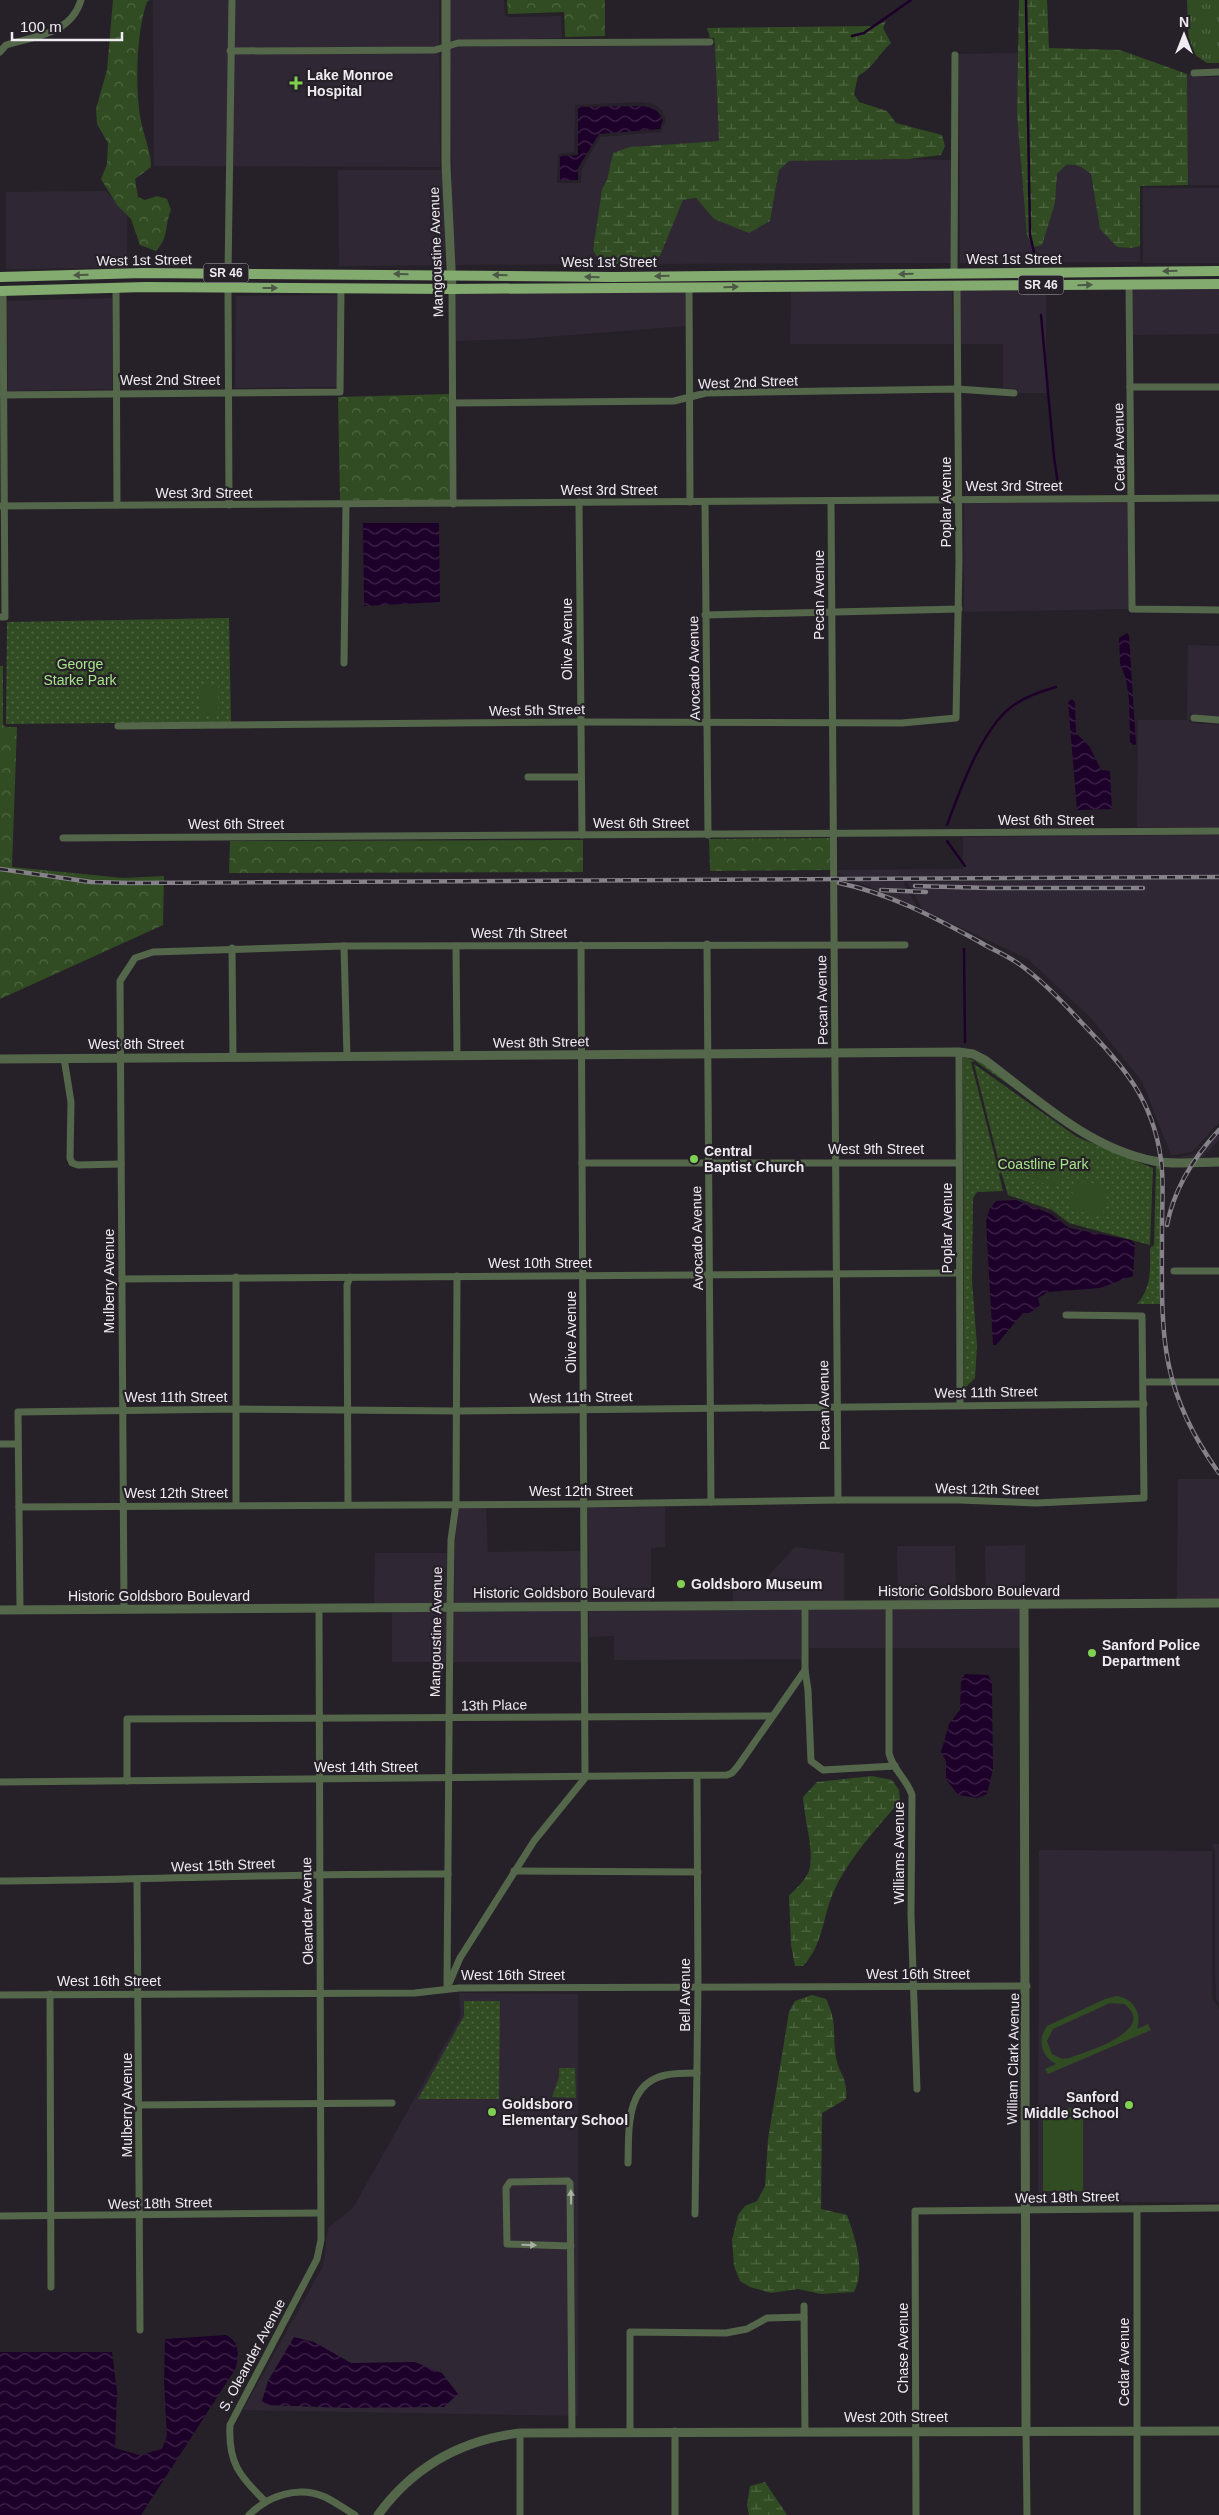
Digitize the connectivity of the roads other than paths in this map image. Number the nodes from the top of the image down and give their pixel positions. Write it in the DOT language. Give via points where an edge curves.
graph roads {
  1 [pos="82,0"];
  2 [pos="232,0"];
  3 [pos="446,0"];
  4 [pos="710,42"];
  5 [pos="446,46"];
  6 [pos="230,51"];
  7 [pos="0,52"];
  8 [pos="955,55"];
  9 [pos="1194,72"];
  10 [pos="1219,72"];
  11 [pos="1219,271"];
  12 [pos="228,273"];
  13 [pos="266,273"];
  14 [pos="954,273"];
  15 [pos="1002,273"];
  16 [pos="1,275"];
  17 [pos="450,275"];
  18 [pos="39,276"];
  19 [pos="723,276"];
  20 [pos="1219,278"];
  21 [pos="1129,284"];
  22 [pos="1202,284"];
  23 [pos="1219,284"];
  24 [pos="913,286"];
  25 [pos="957,286"];
  26 [pos="116,288"];
  27 [pos="173,288"];
  28 [pos="228,288"];
  29 [pos="341,288"];
  30 [pos="689,288"];
  31 [pos="452,289"];
  32 [pos="1,291"];
  33 [pos="1130,387"];
  34 [pos="1219,387"];
  35 [pos="957,389"];
  36 [pos="229,392"];
  37 [pos="116,393"];
  38 [pos="1014,393"];
  39 [pos="2,395"];
  40 [pos="690,397"];
  41 [pos="454,403"];
  42 [pos="1132,498"];
  43 [pos="1219,498"];
  44 [pos="959,499"];
  45 [pos="831,501"];
  46 [pos="579,502"];
  47 [pos="690,502"];
  48 [pos="705,502"];
  49 [pos="346,504"];
  50 [pos="453,504"];
  51 [pos="117,505"];
  52 [pos="229,505"];
  53 [pos="2,506"];
  54 [pos="959,609"];
  55 [pos="1219,610"];
  56 [pos="832,613"];
  57 [pos="706,615"];
  58 [pos="2,617"];
  59 [pos="344,663"];
  60 [pos="956,718"];
  61 [pos="1194,718"];
  62 [pos="1219,720"];
  63 [pos="580,722"];
  64 [pos="707,722"];
  65 [pos="832,722"];
  66 [pos="118,726"];
  67 [pos="528,777"];
  68 [pos="581,777"];
  69 [pos="1219,831"];
  70 [pos="834,834"];
  71 [pos="582,835"];
  72 [pos="708,835"];
  73 [pos="63,838"];
  74 [pos="707,944"];
  75 [pos="834,944"];
  76 [pos="905,944"];
  77 [pos="581,945"];
  78 [pos="344,946"];
  79 [pos="456,946"];
  80 [pos="232,948"];
  81 [pos="135,958"];
  82 [pos="959,1052"];
  83 [pos="835,1053"];
  84 [pos="709,1054"];
  85 [pos="583,1055"];
  86 [pos="457,1056"];
  87 [pos="233,1057"];
  88 [pos="347,1057"];
  89 [pos="64,1058"];
  90 [pos="121,1058"];
  91 [pos="0,1059"];
  92 [pos="1219,1162"];
  93 [pos="582,1163"];
  94 [pos="709,1163"];
  95 [pos="835,1163"];
  96 [pos="959,1163"];
  97 [pos="121,1164"];
  98 [pos="1174,1271"];
  99 [pos="1219,1271"];
  100 [pos="959,1273"];
  101 [pos="835,1274"];
  102 [pos="584,1275"];
  103 [pos="710,1275"];
  104 [pos="457,1276"];
  105 [pos="236,1277"];
  106 [pos="350,1277"];
  107 [pos="122,1279"];
  108 [pos="1066,1315"];
  109 [pos="1143,1382"];
  110 [pos="1219,1382"];
  111 [pos="960,1404"];
  112 [pos="1144,1404"];
  113 [pos="711,1408"];
  114 [pos="836,1408"];
  115 [pos="236,1409"];
  116 [pos="122,1410"];
  117 [pos="348,1410"];
  118 [pos="584,1410"];
  119 [pos="457,1411"];
  120 [pos="0,1444"];
  121 [pos="18,1444"];
  122 [pos="838,1500"];
  123 [pos="711,1502"];
  124 [pos="348,1504"];
  125 [pos="456,1504"];
  126 [pos="585,1504"];
  127 [pos="123,1505"];
  128 [pos="236,1506"];
  129 [pos="18,1507"];
  130 [pos="1219,1603"];
  131 [pos="1024,1604"];
  132 [pos="805,1605"];
  133 [pos="889,1605"];
  134 [pos="586,1607"];
  135 [pos="319,1608"];
  136 [pos="450,1608"];
  137 [pos="124,1609"];
  138 [pos="0,1610"];
  139 [pos="20,1610"];
  140 [pos="805,1670"];
  141 [pos="586,1716"];
  142 [pos="771,1716"];
  143 [pos="319,1718"];
  144 [pos="450,1718"];
  145 [pos="895,1766"];
  146 [pos="697,1776"];
  147 [pos="448,1778"];
  148 [pos="585,1778"];
  149 [pos="319,1779"];
  150 [pos="127,1781"];
  151 [pos="0,1782"];
  152 [pos="514,1872"];
  153 [pos="698,1872"];
  154 [pos="319,1873"];
  155 [pos="448,1874"];
  156 [pos="137,1880"];
  157 [pos="0,1881"];
  158 [pos="698,1986"];
  159 [pos="1027,1986"];
  160 [pos="914,1987"];
  161 [pos="446,1988"];
  162 [pos="321,1992"];
  163 [pos="50,1994"];
  164 [pos="139,1994"];
  165 [pos="0,1995"];
  166 [pos="697,2073"];
  167 [pos="918,2089"];
  168 [pos="320,2103"];
  169 [pos="392,2103"];
  170 [pos="139,2105"];
  171 [pos="628,2163"];
  172 [pos="1219,2208"];
  173 [pos="1137,2209"];
  174 [pos="1025,2210"];
  175 [pos="915,2211"];
  176 [pos="320,2213"];
  177 [pos="696,2214"];
  178 [pos="0,2216"];
  179 [pos="52,2216"];
  180 [pos="140,2216"];
  181 [pos="571,2246"];
  182 [pos="51,2287"];
  183 [pos="804,2306"];
  184 [pos="804,2317"];
  185 [pos="140,2330"];
  186 [pos="1026,2430"];
  187 [pos="1137,2430"];
  188 [pos="630,2431"];
  189 [pos="675,2431"];
  190 [pos="805,2431"];
  191 [pos="916,2431"];
  192 [pos="1219,2431"];
  193 [pos="572,2432"];
  194 [pos="520,2433"];
  195 [pos="265,2501"];
  196 [pos="250,2515"];
  197 [pos="355,2515"];
  198 [pos="378,2515"];
  199 [pos="520,2515"];
  200 [pos="676,2515"];
  201 [pos="916,2515"];
  202 [pos="1027,2515"];
  203 [pos="1137,2515"];
  1 -- 7 [label="street" via="77,14 57,30 6,45"];
  2 -- 6 [label="street"];
  3 -- 5 [label="street, Mangoustine Avenue"];
  4 -- 5 [label="street" via="458,43"];
  5 -- 6 [label="street" via="435,50"];
  5 -- 17 [label="street, Mangoustine Avenue"];
  6 -- 12 [label="street"];
  8 -- 14 [label="street"];
  9 -- 10 [label="street"];
  11 -- 15 [label="main road, West 1st Street / SR 46, one-way"];
  12 -- 13 [label="main road, West 1st Street / SR 46"];
  12 -- 18 [label="main road, West 1st Street / SR 46, one-way"];
  12 -- 27 [label="main road" via="214,282 187,283"];
  17 -- 13 [label="main road, West 1st Street / SR 46, one-way"];
  13 -- 28 [label="main road" via="238,280"];
  14 -- 15 [label="main road, West 1st Street / SR 46"];
  14 -- 19 [label="main road, West 1st Street / SR 46, one-way"];
  14 -- 24 [label="main road" via="941,280"];
  15 -- 25 [label="main road" via="988,279 972,279"];
  16 -- 18 [label="main road, West 1st Street / SR 46"];
  19 -- 17 [label="main road, West 1st Street / SR 46, one-way"];
  17 -- 31 [label="street, Mangoustine Avenue"];
  18 -- 32 [label="main road" via="29,282 12,283"];
  19 -- 30 [label="main road" via="715,281 701,281"];
  20 -- 22 [label="main road"];
  21 -- 22 [label="main road, West 1st Street / SR 46"];
  25 -- 21 [label="main road, West 1st Street / SR 46, one-way"];
  21 -- 33 [label="street, Cedar Avenue"];
  22 -- 23 [label="main road, West 1st Street / SR 46"];
  24 -- 25 [label="main road, West 1st Street / SR 46"];
  30 -- 24 [label="main road, West 1st Street / SR 46, one-way"];
  25 -- 35 [label="street, Poplar Avenue"];
  26 -- 27 [label="main road, West 1st Street / SR 46"];
  26 -- 32 [label="main road, West 1st Street / SR 46"];
  26 -- 37 [label="street"];
  27 -- 28 [label="main road, West 1st Street / SR 46"];
  28 -- 29 [label="main road, West 1st Street / SR 46, one-way"];
  28 -- 36 [label="street"];
  29 -- 31 [label="main road, West 1st Street / SR 46"];
  29 -- 36 [label="street, West 2nd Street" via="340,392"];
  30 -- 31 [label="main road, West 1st Street / SR 46"];
  30 -- 40 [label="street"];
  31 -- 41 [label="street, Mangoustine Avenue"];
  32 -- 39 [label="street"];
  33 -- 34 [label="street"];
  33 -- 42 [label="street, Cedar Avenue"];
  35 -- 38 [label="street, West 2nd Street"];
  35 -- 40 [label="street, West 2nd Street" via="706,394"];
  35 -- 44 [label="street, Poplar Avenue"];
  36 -- 37 [label="street, West 2nd Street"];
  36 -- 52 [label="street"];
  37 -- 39 [label="street, West 2nd Street"];
  37 -- 51 [label="street"];
  39 -- 53 [label="street"];
  40 -- 41 [label="street, West 2nd Street" via="674,400"];
  40 -- 47 [label="street"];
  41 -- 50 [label="street, Mangoustine Avenue"];
  42 -- 43 [label="street, West 3rd Street"];
  42 -- 44 [label="street, West 3rd Street"];
  42 -- 55 [label="street, Cedar Avenue" via="1132,609"];
  44 -- 45 [label="street, West 3rd Street"];
  44 -- 54 [label="street, Poplar Avenue"];
  45 -- 48 [label="street, West 3rd Street"];
  45 -- 56 [label="street, Pecan Avenue"];
  46 -- 47 [label="street, West 3rd Street"];
  46 -- 50 [label="street, West 3rd Street"];
  46 -- 63 [label="street, Olive Avenue"];
  47 -- 48 [label="street, West 3rd Street"];
  48 -- 57 [label="street, Avocado Avenue"];
  49 -- 50 [label="street, West 3rd Street"];
  49 -- 52 [label="street, West 3rd Street"];
  49 -- 59 [label="street"];
  51 -- 52 [label="street, West 3rd Street"];
  51 -- 53 [label="street, West 3rd Street"];
  53 -- 58 [label="street"];
  54 -- 56 [label="street"];
  54 -- 60 [label="street, Poplar Avenue"];
  56 -- 57 [label="street"];
  56 -- 65 [label="street, Pecan Avenue"];
  57 -- 64 [label="street, Avocado Avenue"];
  60 -- 65 [label="street, West 5th Street" via="902,723"];
  61 -- 62 [label="street"];
  63 -- 64 [label="street, West 5th Street"];
  63 -- 66 [label="street, West 5th Street"];
  63 -- 68 [label="street, Olive Avenue"];
  64 -- 65 [label="street, West 5th Street"];
  64 -- 72 [label="street, Avocado Avenue"];
  65 -- 70 [label="street, Pecan Avenue"];
  67 -- 68 [label="street"];
  68 -- 71 [label="street, Olive Avenue"];
  69 -- 70 [label="street, West 6th Street"];
  70 -- 72 [label="street, West 6th Street"];
  70 -- 75 [label="street, Pecan Avenue"];
  71 -- 72 [label="street, West 6th Street"];
  71 -- 73 [label="street, West 6th Street"];
  74 -- 75 [label="street, West 7th Street"];
  74 -- 77 [label="street, West 7th Street"];
  74 -- 84 [label="street, Avocado Avenue"];
  75 -- 76 [label="street, West 7th Street"];
  75 -- 83 [label="street, Pecan Avenue"];
  77 -- 79 [label="street, West 7th Street"];
  77 -- 85 [label="street, Olive Avenue"];
  78 -- 79 [label="street, West 7th Street"];
  78 -- 80 [label="street, West 7th Street"];
  78 -- 88 [label="street"];
  79 -- 86 [label="street"];
  80 -- 81 [label="street, West 7th Street" via="152,952"];
  80 -- 87 [label="street"];
  81 -- 90 [label="street, Mulberry Avenue" via="120,980"];
  82 -- 83 [label="street, West 8th Street"];
  82 -- 92 [label="street, West 8th Street" via="985,1060 1083,1134 1156,1162"];
  82 -- 96 [label="street, Poplar Avenue"];
  83 -- 84 [label="street, West 8th Street"];
  83 -- 95 [label="street, Pecan Avenue"];
  84 -- 85 [label="street, West 8th Street"];
  84 -- 94 [label="street, Avocado Avenue"];
  85 -- 86 [label="street, West 8th Street"];
  85 -- 93 [label="street, Olive Avenue"];
  86 -- 88 [label="street, West 8th Street"];
  87 -- 88 [label="street, West 8th Street"];
  87 -- 90 [label="street, West 8th Street"];
  89 -- 90 [label="street, West 8th Street"];
  89 -- 91 [label="street, West 8th Street"];
  89 -- 97 [label="street" via="70,1102 72,1163"];
  90 -- 97 [label="street, Mulberry Avenue"];
  93 -- 94 [label="street, West 9th Street"];
  93 -- 102 [label="street, Olive Avenue"];
  94 -- 95 [label="street, West 9th Street"];
  94 -- 103 [label="street, Avocado Avenue"];
  95 -- 96 [label="street, West 9th Street"];
  95 -- 101 [label="street, Pecan Avenue"];
  96 -- 100 [label="street, Poplar Avenue"];
  97 -- 107 [label="street, Mulberry Avenue"];
  98 -- 99 [label="street"];
  100 -- 101 [label="street, West 10th Street"];
  100 -- 111 [label="street, Poplar Avenue"];
  101 -- 103 [label="street, West 10th Street"];
  101 -- 114 [label="street, Pecan Avenue"];
  102 -- 103 [label="street, West 10th Street"];
  102 -- 104 [label="street, West 10th Street"];
  102 -- 118 [label="street, Olive Avenue"];
  103 -- 113 [label="street, Avocado Avenue"];
  104 -- 106 [label="street, West 10th Street"];
  104 -- 119 [label="street, Mangoustine Avenue"];
  105 -- 106 [label="street, West 10th Street"];
  105 -- 107 [label="street, West 10th Street"];
  105 -- 115 [label="street"];
  106 -- 117 [label="street" via="347,1285"];
  107 -- 116 [label="street, Mulberry Avenue"];
  108 -- 109 [label="street" via="1142,1316"];
  109 -- 110 [label="street"];
  109 -- 112 [label="street"];
  111 -- 112 [label="street, West 11th Street"];
  111 -- 114 [label="street, West 11th Street"];
  112 -- 122 [label="street, West 12th Street" via="1144,1498 1036,1503"];
  113 -- 114 [label="street, West 11th Street"];
  113 -- 118 [label="street, West 11th Street"];
  113 -- 123 [label="street, Avocado Avenue"];
  114 -- 122 [label="street, Pecan Avenue"];
  115 -- 116 [label="street, West 11th Street"];
  115 -- 117 [label="street, West 11th Street"];
  115 -- 128 [label="street"];
  116 -- 121 [label="street, West 11th Street" via="18,1412"];
  116 -- 127 [label="street, Mulberry Avenue"];
  117 -- 119 [label="street, West 11th Street"];
  117 -- 124 [label="street"];
  118 -- 119 [label="street, West 11th Street"];
  118 -- 126 [label="street, Olive Avenue"];
  119 -- 125 [label="street, Mangoustine Avenue"];
  120 -- 121 [label="street"];
  121 -- 129 [label="street"];
  122 -- 123 [label="street, West 12th Street"];
  123 -- 126 [label="street, West 12th Street"];
  124 -- 125 [label="street, West 12th Street"];
  124 -- 128 [label="street, West 12th Street"];
  125 -- 126 [label="street, West 12th Street"];
  125 -- 136 [label="street, Mangoustine Avenue"];
  126 -- 134 [label="street, Olive Avenue"];
  127 -- 128 [label="street, West 12th Street"];
  127 -- 129 [label="street, West 12th Street"];
  127 -- 137 [label="street, Mulberry Avenue"];
  129 -- 139 [label="street"];
  130 -- 131 [label="street, Historic Goldsboro Boulevard"];
  131 -- 133 [label="street, Historic Goldsboro Boulevard"];
  131 -- 159 [label="street, William Clark Avenue"];
  132 -- 133 [label="street, Historic Goldsboro Boulevard"];
  132 -- 134 [label="street, Historic Goldsboro Boulevard"];
  132 -- 140 [label="street"];
  133 -- 145 [label="street, Williams Avenue" via="889,1753"];
  134 -- 136 [label="street, Historic Goldsboro Boulevard"];
  134 -- 141 [label="street, Olive Avenue"];
  135 -- 136 [label="street, Historic Goldsboro Boulevard"];
  135 -- 137 [label="street, Historic Goldsboro Boulevard"];
  135 -- 143 [label="street, Oleander Avenue"];
  136 -- 144 [label="street, Mangoustine Avenue"];
  137 -- 139 [label="street, Historic Goldsboro Boulevard"];
  138 -- 139 [label="street, Historic Goldsboro Boulevard"];
  140 -- 142 [label="street"];
  140 -- 145 [label="street" via="810,1753 814,1765 823,1770"];
  141 -- 142 [label="street, 13th Place"];
  141 -- 144 [label="street, 13th Place"];
  141 -- 148 [label="street, Olive Avenue"];
  142 -- 146 [label="street, West 14th Street" via="732,1773"];
  143 -- 144 [label="street, 13th Place"];
  143 -- 149 [label="street, Oleander Avenue"];
  143 -- 150 [label="street, 13th Place" via="127,1719"];
  144 -- 147 [label="street, Mangoustine Avenue"];
  145 -- 160 [label="street, Williams Avenue" via="909,1784 912,1795"];
  146 -- 148 [label="street, West 14th Street"];
  146 -- 153 [label="street, Bell Avenue"];
  147 -- 148 [label="street, West 14th Street"];
  147 -- 149 [label="street, West 14th Street"];
  147 -- 155 [label="street, Mangoustine Avenue"];
  148 -- 152 [label="street" via="534,1841"];
  149 -- 150 [label="street, West 14th Street"];
  149 -- 154 [label="street, Oleander Avenue"];
  150 -- 151 [label="street, West 14th Street"];
  152 -- 153 [label="street"];
  152 -- 161 [label="street" via="460,1958"];
  153 -- 158 [label="street, Bell Avenue"];
  154 -- 155 [label="street, West 15th Street"];
  154 -- 156 [label="street, West 15th Street"];
  154 -- 162 [label="street, Oleander Avenue"];
  155 -- 161 [label="street, Mangoustine Avenue"];
  156 -- 157 [label="street, West 15th Street"];
  156 -- 164 [label="street, Mulberry Avenue"];
  158 -- 160 [label="street, West 16th Street"];
  158 -- 161 [label="street, West 16th Street"];
  158 -- 166 [label="street, Bell Avenue"];
  159 -- 160 [label="street, West 16th Street"];
  159 -- 174 [label="street, William Clark Avenue"];
  160 -- 167 [label="street, Williams Avenue"];
  161 -- 162 [label="street, West 16th Street" via="415,1993"];
  162 -- 164 [label="street, West 16th Street"];
  162 -- 168 [label="street, Oleander Avenue"];
  163 -- 164 [label="street, West 16th Street"];
  163 -- 165 [label="street, West 16th Street"];
  163 -- 179 [label="street"];
  164 -- 170 [label="street, Mulberry Avenue"];
  166 -- 171 [label="street" via="661,2077 647,2083 639,2092 630,2117"];
  166 -- 177 [label="street, Bell Avenue"];
  168 -- 169 [label="street"];
  168 -- 170 [label="street"];
  168 -- 176 [label="street, Oleander Avenue"];
  170 -- 180 [label="street, Mulberry Avenue"];
  172 -- 173 [label="street, West 18th Street"];
  173 -- 174 [label="street, West 18th Street"];
  173 -- 187 [label="street, Cedar Avenue"];
  174 -- 175 [label="street, West 18th Street"];
  174 -- 186 [label="street, William Clark Avenue"];
  175 -- 191 [label="street, Chase Avenue"];
  176 -- 180 [label="street, West 18th Street"];
  176 -- 195 [label="street, S. Oleander Avenue" via="321,2240 317,2260 230,2424 229,2447 234,2465"];
  178 -- 179 [label="street, West 18th Street"];
  179 -- 180 [label="street, West 18th Street"];
  179 -- 182 [label="street"];
  180 -- 185 [label="street, Mulberry Avenue"];
  181 -- 181 [label="street, one-way" via="570,2181 513,2181 506,2188 506,2241 509,2245"];
  181 -- 193 [label="street"];
  183 -- 184 [label="street"];
  184 -- 188 [label="street" via="767,2318 746,2329 726,2333 630,2332"];
  184 -- 190 [label="street"];
  186 -- 187 [label="street, West 20th Street"];
  186 -- 191 [label="street, West 20th Street"];
  186 -- 202 [label="street, William Clark Avenue"];
  187 -- 192 [label="street, West 20th Street"];
  187 -- 203 [label="street, Cedar Avenue"];
  188 -- 189 [label="street, West 20th Street"];
  188 -- 193 [label="street, West 20th Street"];
  189 -- 190 [label="street, West 20th Street"];
  189 -- 200 [label="street"];
  190 -- 191 [label="street, West 20th Street"];
  191 -- 201 [label="street, Chase Avenue"];
  193 -- 194 [label="street, West 20th Street"];
  194 -- 198 [label="street, West 20th Street" via="484,2439 442,2456 404,2484"];
  194 -- 199 [label="street"];
  195 -- 196 [label="street"];
  195 -- 197 [label="street" via="303,2492 323,2496"];
}
